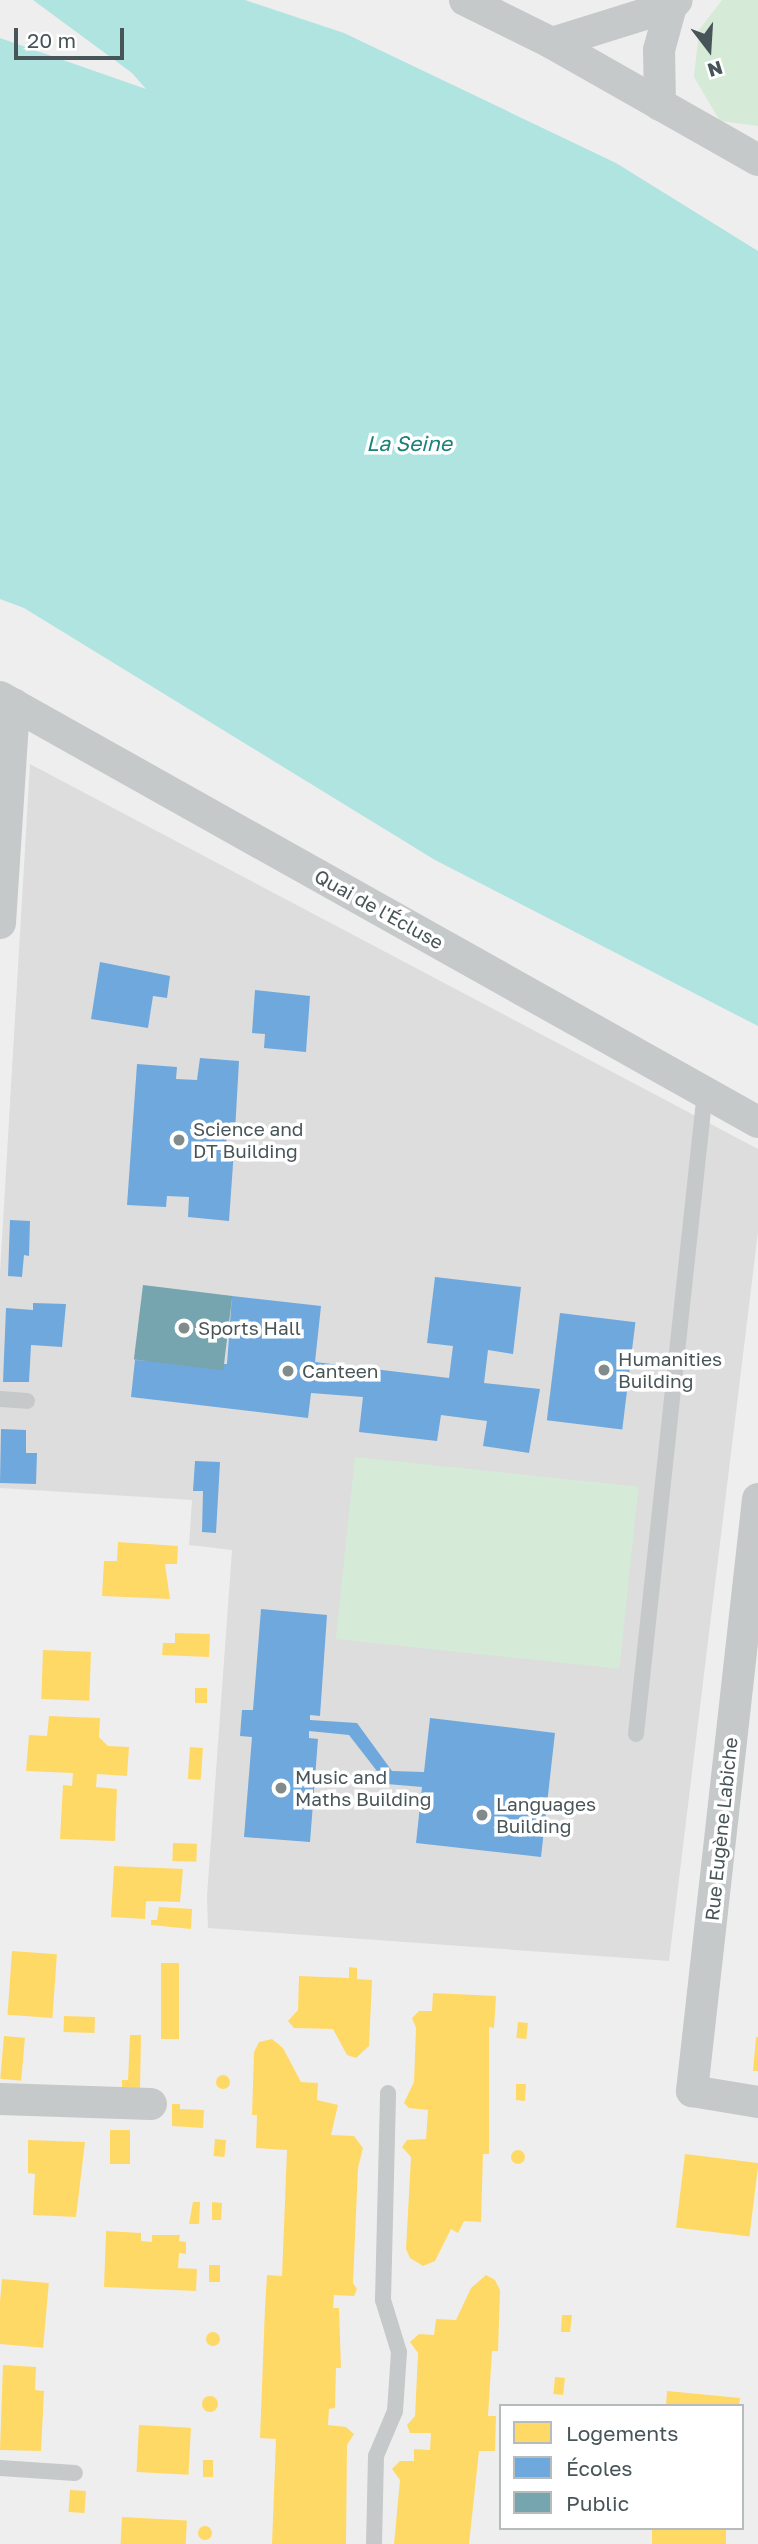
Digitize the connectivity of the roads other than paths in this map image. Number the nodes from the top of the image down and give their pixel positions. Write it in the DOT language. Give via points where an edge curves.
graph roads {
  1 [pos="466,0"];
  2 [pos="674,3"];
  3 [pos="552,43"];
  4 [pos="660,105"];
  5 [pos="758,160"];
  6 [pos="7,700"];
  7 [pos="0,923"];
  8 [pos="705,1092"];
  9 [pos="758,1122"];
  10 [pos="0,1399"];
  11 [pos="27,1401"];
  12 [pos="758,1499"];
  13 [pos="636,1734"];
  14 [pos="388,2093"];
  15 [pos="0,2099"];
  16 [pos="758,2102"];
  17 [pos="151,2104"];
  18 [pos="0,2468"];
  19 [pos="75,2473"];
  20 [pos="374,2544"];
  1 -- 3 [label="street"];
  2 -- 3 [label="street"];
  2 -- 4 [label="street" via="659,50"];
  3 -- 4 [label="street"];
  4 -- 5 [label="street"];
  6 -- 7 [label="street"];
  6 -- 8 [label="street, Quai de l'Écluse"];
  8 -- 9 [label="street, Quai de l'Écluse"];
  8 -- 13 [label="lane"];
  10 -- 11 [label="lane"];
  12 -- 16 [label="street, Rue Eugène Labiche" via="692,2091"];
  14 -- 20 [label="lane" via="383,2300 399,2352 395,2411 376,2456"];
  15 -- 17 [label="street"];
  18 -- 19 [label="lane"];
}
